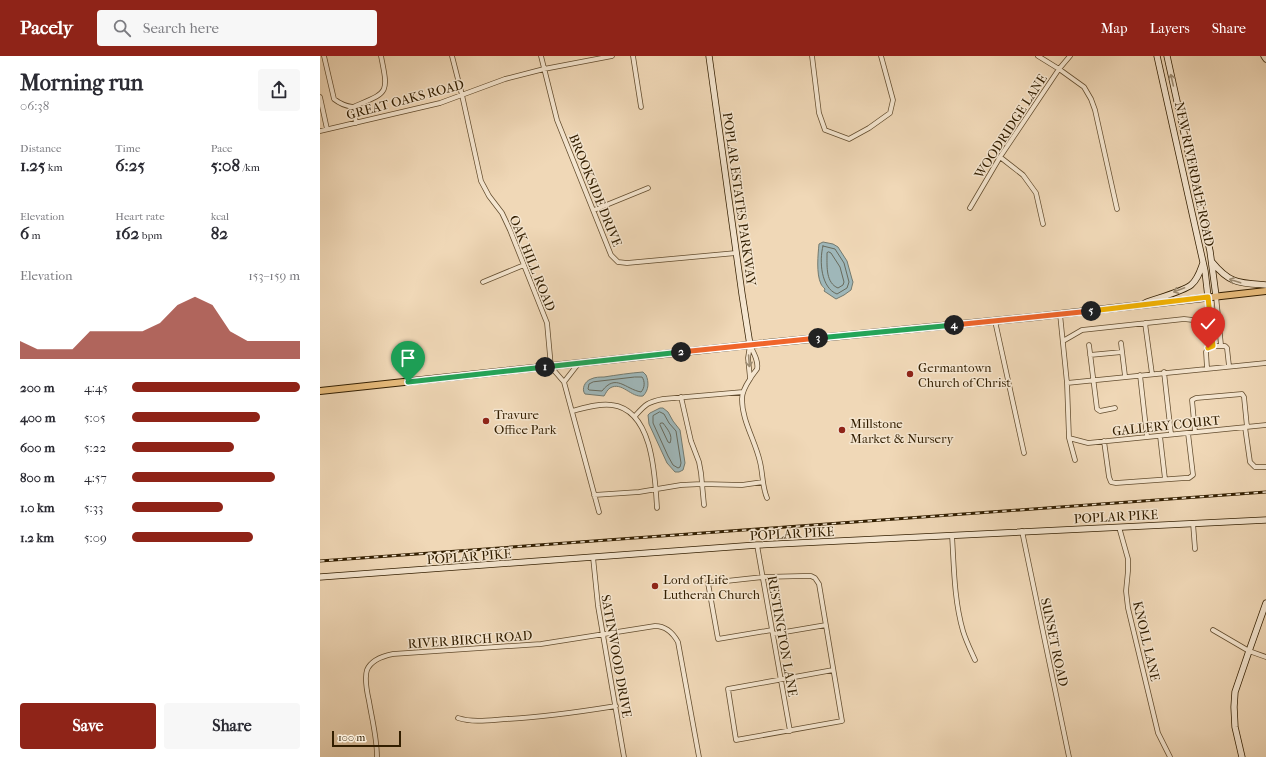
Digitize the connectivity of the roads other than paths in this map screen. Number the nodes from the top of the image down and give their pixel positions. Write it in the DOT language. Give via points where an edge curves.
graph roads {
  1 [pos="324,56"];
  2 [pos="380,56"];
  3 [pos="452,56"];
  4 [pos="541,56"];
  5 [pos="612,56"];
  6 [pos="634,56"];
  7 [pos="709,56"];
  8 [pos="812,56"];
  9 [pos="881,56"];
  10 [pos="1038,56"];
  11 [pos="1070,56"];
  12 [pos="1157,56"];
  13 [pos="1166,56"];
  14 [pos="1264,56"];
  15 [pos="1266,59"];
  16 [pos="1060,68"];
  17 [pos="544,69"];
  18 [pos="462,95"];
  19 [pos="320,97"];
  20 [pos="352,107"];
  21 [pos="641,107"];
  22 [pos="356,123"];
  23 [pos="327,129"];
  24 [pos="320,131"];
  25 [pos="1000,157"];
  26 [pos="648,188"];
  27 [pos="970,208"];
  28 [pos="1117,209"];
  29 [pos="594,210"];
  30 [pos="1043,224"];
  31 [pos="736,253"];
  32 [pos="1211,261"];
  33 [pos="1203,262"];
  34 [pos="524,265"];
  35 [pos="483,282"];
  36 [pos="1266,285"];
  37 [pos="1266,291"];
  38 [pos="1216,296"];
  39 [pos="1208,297"];
  40 [pos="1140,305"];
  41 [pos="1060,314"];
  42 [pos="1211,320"];
  43 [pos="1218,320"];
  44 [pos="995,321"];
  45 [pos="1145,323"];
  46 [pos="1063,341"];
  47 [pos="1121,343"];
  48 [pos="750,345"];
  49 [pos="1089,345"];
  50 [pos="1221,345"];
  51 [pos="1213,346"];
  52 [pos="1122,352"];
  53 [pos="1090,355"];
  54 [pos="1266,363"];
  55 [pos="578,364"];
  56 [pos="1229,366"];
  57 [pos="551,367"];
  58 [pos="1207,368"];
  59 [pos="1164,372"];
  60 [pos="1152,374"];
  61 [pos="1140,375"];
  62 [pos="1125,376"];
  63 [pos="750,379"];
  64 [pos="1092,380"];
  65 [pos="564,382"];
  66 [pos="1067,383"];
  67 [pos="320,391"];
  68 [pos="743,392"];
  69 [pos="681,397"];
  70 [pos="1115,408"];
  71 [pos="572,411"];
  72 [pos="635,416"];
  73 [pos="1266,425"];
  74 [pos="1246,427"];
  75 [pos="1195,432"];
  76 [pos="1188,433"];
  77 [pos="1171,434"];
  78 [pos="1160,436"];
  79 [pos="1147,437"];
  80 [pos="1069,438"];
  81 [pos="1104,441"];
  82 [pos="1024,453"];
  83 [pos="1075,460"];
  84 [pos="1266,467"];
  85 [pos="1164,479"];
  86 [pos="763,482"];
  87 [pos="702,484"];
  88 [pos="656,489"];
  89 [pos="594,495"];
  90 [pos="767,498"];
  91 [pos="704,505"];
  92 [pos="657,508"];
  93 [pos="599,512"];
  94 [pos="1266,520"];
  95 [pos="1193,523"];
  96 [pos="1119,527"];
  97 [pos="1022,531"];
  98 [pos="952,535"];
  99 [pos="757,545"];
  100 [pos="1195,549"];
  101 [pos="593,558"];
  102 [pos="320,577"];
  103 [pos="763,577"];
  104 [pos="1266,603"];
  105 [pos="826,625"];
  106 [pos="1213,630"];
  107 [pos="772,632"];
  108 [pos="602,634"];
  109 [pos="1249,651"];
  110 [pos="1266,657"];
  111 [pos="975,660"];
  112 [pos="834,670"];
  113 [pos="781,680"];
  114 [pos="616,706"];
  115 [pos="458,718"];
  116 [pos="790,731"];
  117 [pos="377,757"];
  118 [pos="624,757"];
  119 [pos="698,757"];
  120 [pos="1069,757"];
  121 [pos="1170,757"];
  122 [pos="1242,757"];
  1 -- 20 [label="street" via="334,98"];
  2 -- 20 [label="street" via="386,84 384,91 378,97"];
  3 -- 18 [label="street, OAK HILL ROAD"];
  4 -- 17 [label="street, BROOKSIDE DRIVE"];
  5 -- 17 [label="street, GREAT OAKS ROAD"];
  6 -- 21 [label="street"];
  7 -- 31 [label="main road, POPLAR ESTATES PARKWAY"];
  8 -- 9 [label="street" via="819,113 825,130 850,139 890,113 893,100"];
  10 -- 16 [label="street"];
  11 -- 16 [label="street, WOODRIDGE LANE"];
  12 -- 33 [label="main road, NEW RIVERDALE ROAD"];
  32 -- 13 [label="main road, NEW RIVERDALE ROAD, one-way"];
  14 -- 15 [label="main road"];
  16 -- 25 [label="street, WOODRIDGE LANE"];
  16 -- 28 [label="street" via="1084,87 1091,98"];
  17 -- 18 [label="street, GREAT OAKS ROAD" via="505,79"];
  17 -- 29 [label="street, BROOKSIDE DRIVE" via="557,120"];
  18 -- 22 [label="street, GREAT OAKS ROAD" via="440,103"];
  18 -- 34 [label="street, OAK HILL ROAD" via="481,181 502,213"];
  19 -- 23 [label="street"];
  20 -- 22 [label="street"];
  22 -- 23 [label="street, GREAT OAKS ROAD"];
  23 -- 24 [label="street, GREAT OAKS ROAD"];
  25 -- 27 [label="street, WOODRIDGE LANE"];
  25 -- 30 [label="street" via="1024,174 1036,193"];
  26 -- 29 [label="street"];
  29 -- 31 [label="street, BROOKSIDE DRIVE" via="611,255 618,262"];
  31 -- 48 [label="main road, POPLAR ESTATES PARKWAY"];
  36 -- 32 [label="main road, one-way" via="1230,279"];
  32 -- 38 [label="main road, NEW RIVERDALE ROAD"];
  33 -- 39 [label="main road, NEW RIVERDALE ROAD"];
  33 -- 40 [label="main road, one-way" via="1200,272 1188,287"];
  34 -- 35 [label="street"];
  34 -- 57 [label="street, OAK HILL ROAD" via="547,323"];
  37 -- 38 [label="main road"];
  38 -- 39 [label="main road"];
  38 -- 43 [label="street"];
  39 -- 40 [label="main road"];
  39 -- 42 [label="street"];
  40 -- 41 [label="main road"];
  41 -- 44 [label="main road"];
  41 -- 46 [label="street"];
  42 -- 43 [label="street"];
  42 -- 45 [label="street" via="1184,319"];
  42 -- 51 [label="street"];
  43 -- 50 [label="street"];
  44 -- 48 [label="main road"];
  44 -- 82 [label="street"];
  45 -- 46 [label="street" via="1082,330"];
  45 -- 60 [label="street"];
  46 -- 66 [label="street"];
  47 -- 52 [label="street"];
  48 -- 55 [label="main road"];
  48 -- 63 [label="street, one-way"];
  48 -- 63 [label="street" via="756,357 757,368"];
  49 -- 53 [label="street"];
  50 -- 51 [label="street"];
  50 -- 56 [label="street" via="1227,348"];
  51 -- 58 [label="street" via="1206,352"];
  52 -- 53 [label="street"];
  52 -- 62 [label="street"];
  53 -- 64 [label="street"];
  54 -- 56 [label="street"];
  55 -- 57 [label="main road"];
  55 -- 65 [label="street"];
  56 -- 58 [label="street"];
  57 -- 65 [label="street"];
  57 -- 67 [label="main road"];
  58 -- 59 [label="street"];
  59 -- 60 [label="street"];
  59 -- 77 [label="street"];
  60 -- 61 [label="street"];
  61 -- 62 [label="street"];
  61 -- 79 [label="street"];
  62 -- 64 [label="street"];
  63 -- 68 [label="street"];
  64 -- 66 [label="street"];
  64 -- 70 [label="street" via="1097,409 1100,411"];
  65 -- 71 [label="street"];
  66 -- 80 [label="street"];
  68 -- 69 [label="street"];
  68 -- 86 [label="street" via="745,416"];
  69 -- 72 [label="street" via="650,402"];
  69 -- 87 [label="street" via="691,441 699,462"];
  71 -- 72 [label="street" via="613,405"];
  71 -- 89 [label="street"];
  72 -- 88 [label="street" via="642,426 651,454"];
  73 -- 74 [label="street, GALLERY COURT"];
  74 -- 75 [label="street, GALLERY COURT"];
  74 -- 75 [label="street" via="1242,394 1196,398 1192,400"];
  74 -- 84 [label="street" via="1250,462 1255,468"];
  75 -- 76 [label="street, GALLERY COURT"];
  76 -- 77 [label="street, GALLERY COURT"];
  76 -- 85 [label="street" via="1193,474 1188,478"];
  77 -- 78 [label="street, GALLERY COURT"];
  78 -- 79 [label="street, GALLERY COURT"];
  78 -- 85 [label="street"];
  79 -- 81 [label="street, GALLERY COURT"];
  80 -- 81 [label="street, GALLERY COURT" via="1088,443"];
  80 -- 83 [label="street"];
  81 -- 85 [label="street" via="1111,482"];
  86 -- 87 [label="street" via="742,485"];
  86 -- 90 [label="street"];
  87 -- 88 [label="street"];
  87 -- 91 [label="street"];
  88 -- 89 [label="street"];
  88 -- 92 [label="street"];
  89 -- 93 [label="street"];
  94 -- 95 [label="main road, POPLAR PIKE"];
  95 -- 96 [label="main road, POPLAR PIKE"];
  95 -- 100 [label="street"];
  96 -- 97 [label="main road, POPLAR PIKE"];
  96 -- 121 [label="street, KNOLL LANE" via="1128,559 1128,608 1158,733"];
  97 -- 98 [label="main road, POPLAR PIKE"];
  97 -- 120 [label="street, SUNSET ROAD"];
  98 -- 99 [label="main road, POPLAR PIKE"];
  98 -- 111 [label="street" via="958,612"];
  99 -- 101 [label="main road, POPLAR PIKE"];
  99 -- 103 [label="street, RESTINGTON LANE"];
  101 -- 102 [label="main road, POPLAR PIKE"];
  101 -- 108 [label="street, SATINWOOD DRIVE"];
  103 -- 105 [label="street" via="815,578"];
  103 -- 107 [label="street, RESTINGTON LANE"];
  103 -- 107 [label="street" via="708,583 718,639"];
  104 -- 109 [label="main road"];
  105 -- 107 [label="street"];
  105 -- 112 [label="street"];
  106 -- 109 [label="street"];
  107 -- 113 [label="street, RESTINGTON LANE"];
  108 -- 114 [label="street, SATINWOOD DRIVE"];
  108 -- 117 [label="street, RIVER BIRCH ROAD" via="541,644 382,656 369,667 366,682"];
  108 -- 119 [label="street, RIVER BIRCH ROAD" via="658,626 667,629 674,636 679,646"];
  109 -- 110 [label="street"];
  109 -- 122 [label="main road" via="1235,692 1234,707"];
  112 -- 113 [label="street"];
  112 -- 116 [label="street" via="842,721"];
  113 -- 116 [label="street, RESTINGTON LANE"];
  113 -- 116 [label="street" via="728,689 736,740"];
  114 -- 115 [label="street" via="541,717 478,721"];
  114 -- 118 [label="street, SATINWOOD DRIVE"];
}
